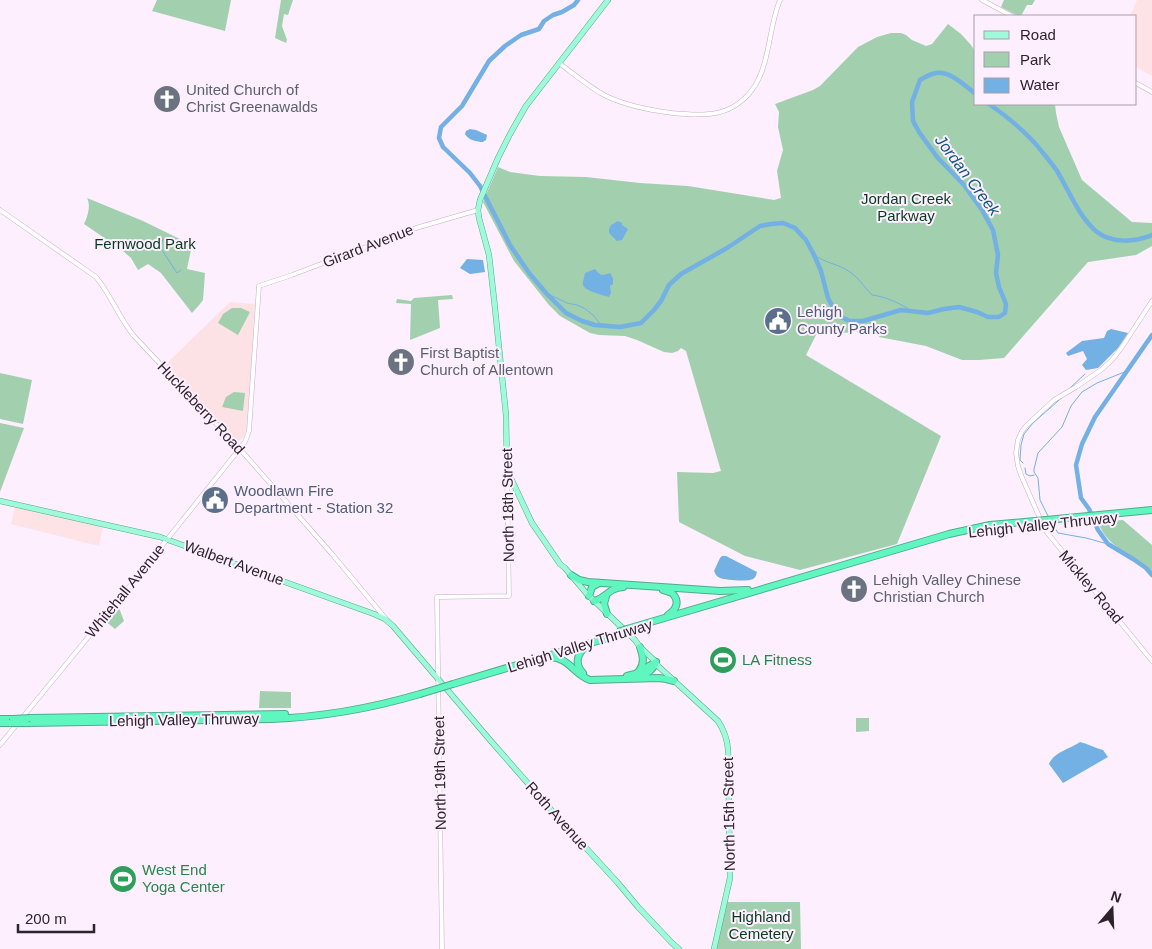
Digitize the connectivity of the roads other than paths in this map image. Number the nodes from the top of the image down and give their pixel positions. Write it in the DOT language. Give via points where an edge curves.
graph roads {
  1 [pos="608,0"];
  2 [pos="780,0"];
  3 [pos="982,0"];
  4 [pos="1010,15"];
  5 [pos="559,63"];
  6 [pos="1137,84"];
  7 [pos="1152,92"];
  8 [pos="0,210"];
  9 [pos="478,210"];
  10 [pos="259,286"];
  11 [pos="1152,301"];
  12 [pos="240,449"];
  13 [pos="507,470"];
  14 [pos="514,485"];
  15 [pos="507,486"];
  16 [pos="0,500"];
  17 [pos="1152,513"];
  18 [pos="1112,516"];
  19 [pos="1041,521"];
  20 [pos="167,539"];
  21 [pos="560,564"];
  22 [pos="571,576"];
  23 [pos="600,583"];
  24 [pos="763,589"];
  25 [pos="606,594"];
  26 [pos="437,597"];
  27 [pos="590,599"];
  28 [pos="607,614"];
  29 [pos="663,618"];
  30 [pos="389,622"];
  31 [pos="628,630"];
  32 [pos="620,633"];
  33 [pos="592,643"];
  34 [pos="640,647"];
  35 [pos="543,657"];
  36 [pos="1152,661"];
  37 [pos="656,662"];
  38 [pos="636,676"];
  39 [pos="438,680"];
  40 [pos="674,681"];
  41 [pos="452,682"];
  42 [pos="689,694"];
  43 [pos="0,719"];
  44 [pos="11,721"];
  45 [pos="0,723"];
  46 [pos="0,745"];
  47 [pos="442,949"];
  48 [pos="679,949"];
  49 [pos="714,949"];
  1 -- 5 [label="main road"];
  2 -- 5 [label="street" via="758,79 741,101 721,112 697,115 634,107 601,94"];
  3 -- 4 [label="street"];
  5 -- 9 [label="main road" via="521,114"];
  6 -- 7 [label="street"];
  8 -- 12 [label="street, Huckleberry Road" via="96,277 130,332"];
  9 -- 10 [label="street, Girard Avenue" via="416,228"];
  9 -- 13 [label="main road, North 18th Street" via="490,264 506,415"];
  10 -- 12 [label="street, Whitehall Avenue" via="249,431"];
  11 -- 19 [label="street, Mickley Road" via="1112,360 1050,403 1020,435 1016,453 1018,466"];
  12 -- 20 [label="street, Whitehall Avenue"];
  12 -- 30 [label="street, Huckleberry Road"];
  13 -- 14 [label="main road"];
  13 -- 15 [label="street, North 18th Street"];
  14 -- 15 [label="street"];
  14 -- 21 [label="main road" via="532,523"];
  15 -- 26 [label="street, North 18th Street" via="509,596"];
  16 -- 20 [label="main road, Walbert Avenue"];
  17 -- 18 [label="highway, Lehigh Valley Thruway"];
  17 -- 18 [label="highway, Lehigh Valley Thruway"];
  18 -- 19 [label="highway, Lehigh Valley Thruway"];
  19 -- 24 [label="highway, Lehigh Valley Thruway" via="949,534"];
  19 -- 31 [label="highway, Lehigh Valley Thruway" via="950,537"];
  19 -- 36 [label="street, Mickley Road" via="1049,536"];
  20 -- 30 [label="main road, Walbert Avenue"];
  20 -- 46 [label="street, Whitehall Avenue"];
  21 -- 22 [label="main road"];
  21 -- 27 [label="main road"];
  22 -- 23 [label="highway"];
  22 -- 27 [label="main road"];
  23 -- 24 [label="highway" via="726,592"];
  23 -- 27 [label="highway" via="592,588"];
  24 -- 29 [label="highway, Lehigh Valley Thruway"];
  25 -- 27 [label="highway" via="601,599"];
  25 -- 28 [label="highway"];
  25 -- 29 [label="highway" via="620,587 669,591 675,596 676,605 674,611"];
  26 -- 39 [label="street, North 19th Street"];
  27 -- 28 [label="main road"];
  27 -- 34 [label="main road"];
  28 -- 34 [label="main road"];
  29 -- 31 [label="highway, Lehigh Valley Thruway"];
  30 -- 39 [label="main road, Walbert Avenue"];
  31 -- 32 [label="highway, Lehigh Valley Thruway, bridge"];
  32 -- 33 [label="highway, Lehigh Valley Thruway"];
  32 -- 41 [label="highway, Lehigh Valley Thruway"];
  33 -- 35 [label="highway, Lehigh Valley Thruway"];
  33 -- 38 [label="highway" via="578,657 578,666 584,674 594,677"];
  34 -- 37 [label="main road"];
  34 -- 38 [label="highway" via="643,662"];
  35 -- 38 [label="highway" via="562,659 588,679"];
  35 -- 41 [label="highway, Lehigh Valley Thruway"];
  37 -- 38 [label="highway" via="648,673"];
  37 -- 40 [label="main road"];
  37 -- 42 [label="main road"];
  38 -- 40 [label="highway"];
  39 -- 47 [label="street, North 19th Street"];
  39 -- 48 [label="main road, Roth Avenue" via="633,902"];
  40 -- 42 [label="main road"];
  41 -- 44 [label="highway, Lehigh Valley Thruway, bridge" via="360,710 304,717"];
  42 -- 49 [label="main road, North 15th Street" via="718,721 728,749 730,878"];
  43 -- 44 [label="highway, Lehigh Valley Thruway"];
  44 -- 45 [label="highway, Lehigh Valley Thruway"];
}
